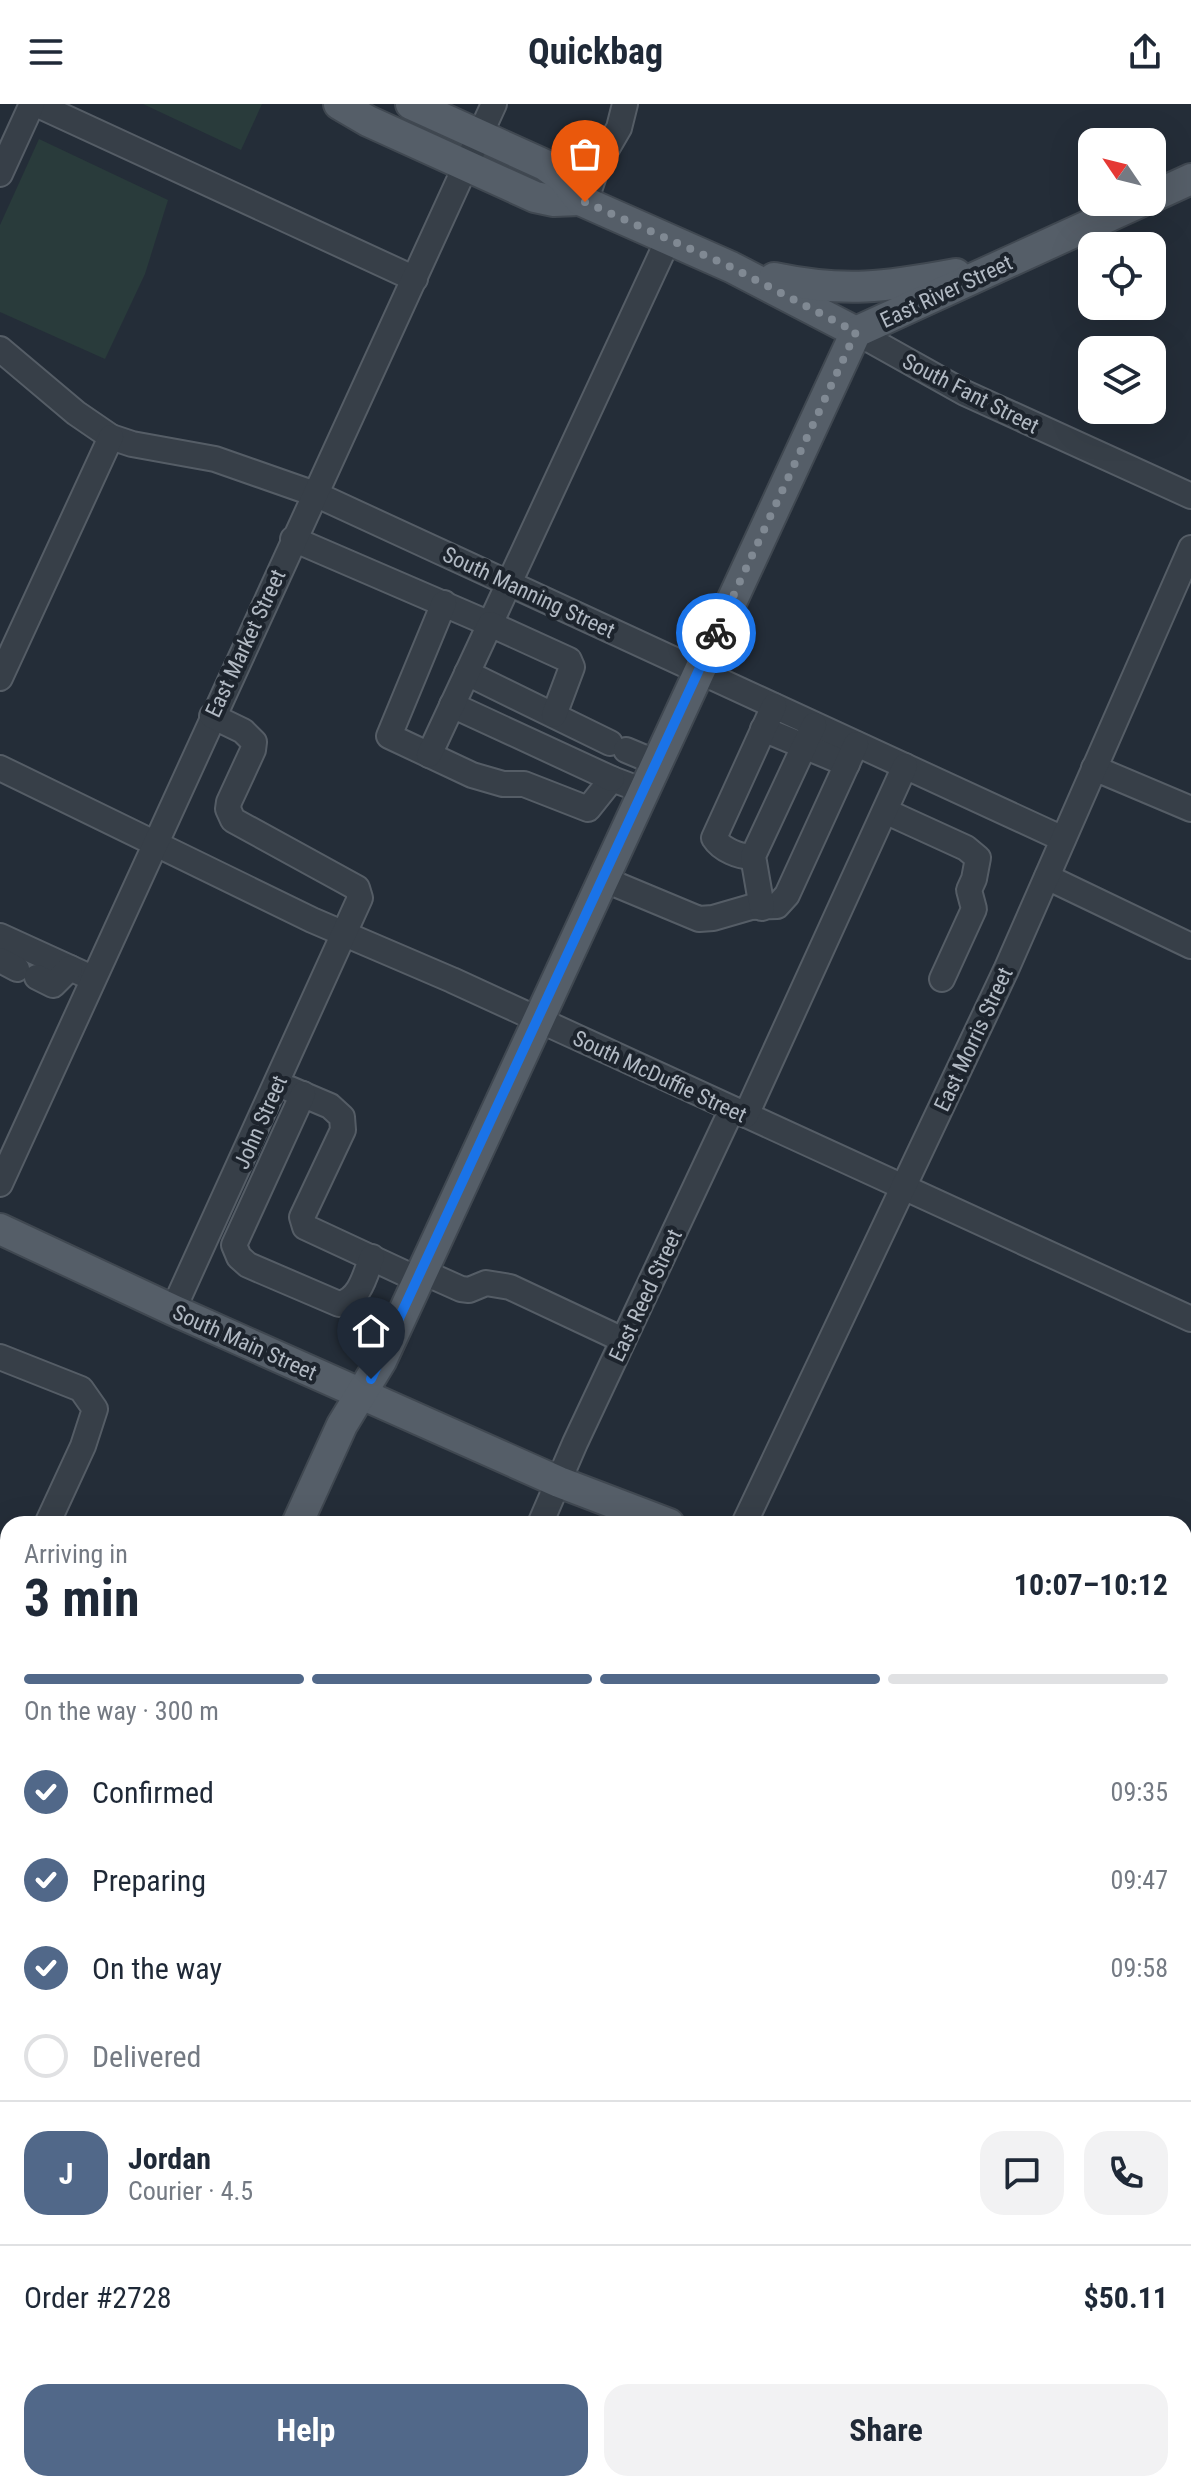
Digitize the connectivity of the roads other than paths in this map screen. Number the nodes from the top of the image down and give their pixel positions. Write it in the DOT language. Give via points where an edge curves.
graph roads {
  1 [pos="34,104"];
  2 [pos="339,104"];
  3 [pos="411,104"];
  4 [pos="494,104"];
  5 [pos="625,104"];
  6 [pos="481,135"];
  7 [pos="466,166"];
  8 [pos="0,174"];
  9 [pos="1191,179"];
  10 [pos="1166,191"];
  11 [pos="583,201"];
  12 [pos="1109,216"];
  13 [pos="668,240"];
  14 [pos="731,267"];
  15 [pos="997,267"];
  16 [pos="415,279"];
  17 [pos="856,332"];
  18 [pos="0,349"];
  19 [pos="111,437"];
  20 [pos="315,494"];
  21 [pos="1191,496"];
  22 [pos="293,539"];
  23 [pos="1191,548"];
  24 [pos="510,583"];
  25 [pos="444,603"];
  26 [pos="490,624"];
  27 [pos="698,672"];
  28 [pos="467,673"];
  29 [pos="0,678"];
  30 [pos="452,705"];
  31 [pos="774,706"];
  32 [pos="554,715"];
  33 [pos="212,716"];
  34 [pos="763,729"];
  35 [pos="809,735"];
  36 [pos="851,754"];
  37 [pos="429,755"];
  38 [pos="657,763"];
  39 [pos="905,766"];
  40 [pos="0,768"];
  41 [pos="1094,768"];
  42 [pos="612,779"];
  43 [pos="644,791"];
  44 [pos="1191,809"];
  45 [pos="885,811"];
  46 [pos="1063,839"];
  47 [pos="154,842"];
  48 [pos="753,856"];
  49 [pos="1047,877"];
  50 [pos="603,879"];
  51 [pos="762,908"];
  52 [pos="344,934"];
  53 [pos="0,936"];
  54 [pos="1191,946"];
  55 [pos="46,961"];
  56 [pos="942,979"];
  57 [pos="539,1020"];
  58 [pos="278,1083"];
  59 [pos="303,1094"];
  60 [pos="739,1112"];
  61 [pos="0,1184"];
  62 [pos="903,1187"];
  63 [pos="0,1229"];
  64 [pos="372,1257"];
  65 [pos="421,1276"];
  66 [pos="173,1310"];
  67 [pos="1191,1319"];
  68 [pos="623,1340"];
  69 [pos="0,1357"];
  70 [pos="363,1394"];
  71 [pos="559,1482"];
  72 [pos="51,1516"];
  73 [pos="301,1516"];
  74 [pos="544,1516"];
  75 [pos="648,1516"];
  76 [pos="748,1516"];
  1 -- 8 [label="street"];
  1 -- 16 [label="street"];
  2 -- 7 [label="main road, South Fant Street"];
  3 -- 6 [label="main road, South Fant Street"];
  4 -- 6 [label="street, East Market Street"];
  5 -- 11 [label="street" via="619,128"];
  6 -- 7 [label="street, East Market Street"];
  6 -- 11 [label="main road, South Fant Street" via="545,165"];
  7 -- 11 [label="main road, South Fant Street" via="535,197"];
  7 -- 16 [label="street, East Market Street"];
  9 -- 10 [label="main road"];
  11 -- 13 [label="main road, South Fant Street"];
  12 -- 15 [label="main road, East River Street"];
  13 -- 14 [label="main road, South Fant Street"];
  13 -- 24 [label="street"];
  14 -- 15 [label="main road" via="842,289"];
  14 -- 17 [label="main road, South Fant Street"];
  15 -- 17 [label="main road, East River Street"];
  16 -- 20 [label="street, East Market Street"];
  17 -- 21 [label="street, South Fant Street" via="965,393"];
  17 -- 27 [label="main road, East River Street"];
  18 -- 19 [label="street, South Manning Street"];
  19 -- 20 [label="street, South Manning Street" via="215,459"];
  19 -- 29 [label="street"];
  20 -- 22 [label="street, East Market Street"];
  20 -- 24 [label="street, South Manning Street"];
  22 -- 25 [label="street"];
  22 -- 33 [label="street, East Market Street"];
  23 -- 41 [label="street, East Morris Street"];
  24 -- 26 [label="street"];
  24 -- 27 [label="street, South Manning Street"];
  25 -- 26 [label="street"];
  25 -- 37 [label="street" via="389,736"];
  26 -- 28 [label="street"];
  26 -- 32 [label="street" via="569,660 572,667"];
  27 -- 31 [label="street, South Manning Street"];
  27 -- 38 [label="main road, East River Street"];
  28 -- 30 [label="street"];
  28 -- 32 [label="street"];
  30 -- 37 [label="street"];
  30 -- 42 [label="street"];
  31 -- 34 [label="street"];
  31 -- 35 [label="street, South Manning Street"];
  32 -- 38 [label="street"];
  33 -- 47 [label="street, East Market Street"];
  33 -- 52 [label="street, John Street" via="254,742 229,802 229,816 357,888 360,898"];
  34 -- 35 [label="street"];
  34 -- 48 [label="street" via="714,838 744,857"];
  35 -- 36 [label="street, South Manning Street"];
  35 -- 48 [label="street"];
  36 -- 39 [label="street, South Manning Street"];
  36 -- 51 [label="street" via="787,895 777,906"];
  37 -- 42 [label="street" via="472,775 524,784 588,809"];
  38 -- 43 [label="main road, East River Street"];
  39 -- 45 [label="street, East Reed Street"];
  39 -- 46 [label="street, South Manning Street"];
  40 -- 47 [label="street, South McDuffie Street"];
  41 -- 44 [label="street"];
  41 -- 46 [label="street, East Morris Street"];
  42 -- 43 [label="street"];
  43 -- 50 [label="main road, East River Street"];
  45 -- 56 [label="street" via="978,858 969,890 974,909"];
  45 -- 60 [label="street, East Reed Street"];
  46 -- 49 [label="street, East Morris Street"];
  47 -- 52 [label="street, South McDuffie Street"];
  47 -- 55 [label="street, East Market Street"];
  48 -- 51 [label="street"];
  49 -- 54 [label="street"];
  49 -- 62 [label="street, East Morris Street"];
  50 -- 51 [label="street" via="699,919"];
  50 -- 57 [label="main road, East River Street"];
  52 -- 57 [label="street, South McDuffie Street"];
  52 -- 58 [label="street, John Street"];
  53 -- 55 [label="street"];
  55 -- 61 [label="street, East Market Street"];
  57 -- 60 [label="street, South McDuffie Street"];
  57 -- 65 [label="main road, East River Street"];
  58 -- 59 [label="street"];
  58 -- 66 [label="street, John Street"];
  59 -- 64 [label="street" via="330,1106 342,1117 343,1130 302,1217 305,1227"];
  59 -- 64 [label="street" via="234,1245 239,1257 339,1304 358,1292"];
  60 -- 62 [label="street, South McDuffie Street"];
  60 -- 68 [label="street, East Reed Street"];
  62 -- 67 [label="street, South McDuffie Street"];
  62 -- 76 [label="street, East Morris Street"];
  63 -- 66 [label="main road, South Main Street"];
  64 -- 65 [label="street"];
  65 -- 68 [label="street" via="469,1290 486,1283 510,1287"];
  65 -- 70 [label="main road, East River Street"];
  66 -- 70 [label="main road, South Main Street"];
  68 -- 71 [label="street, East Reed Street"];
  69 -- 72 [label="street" via="81,1389 95,1409"];
  70 -- 71 [label="main road, South Main Street"];
  70 -- 73 [label="main road, East River Street" via="342,1425"];
  71 -- 74 [label="street, East Reed Street"];
  71 -- 75 [label="main road, South Main Street"];
}
